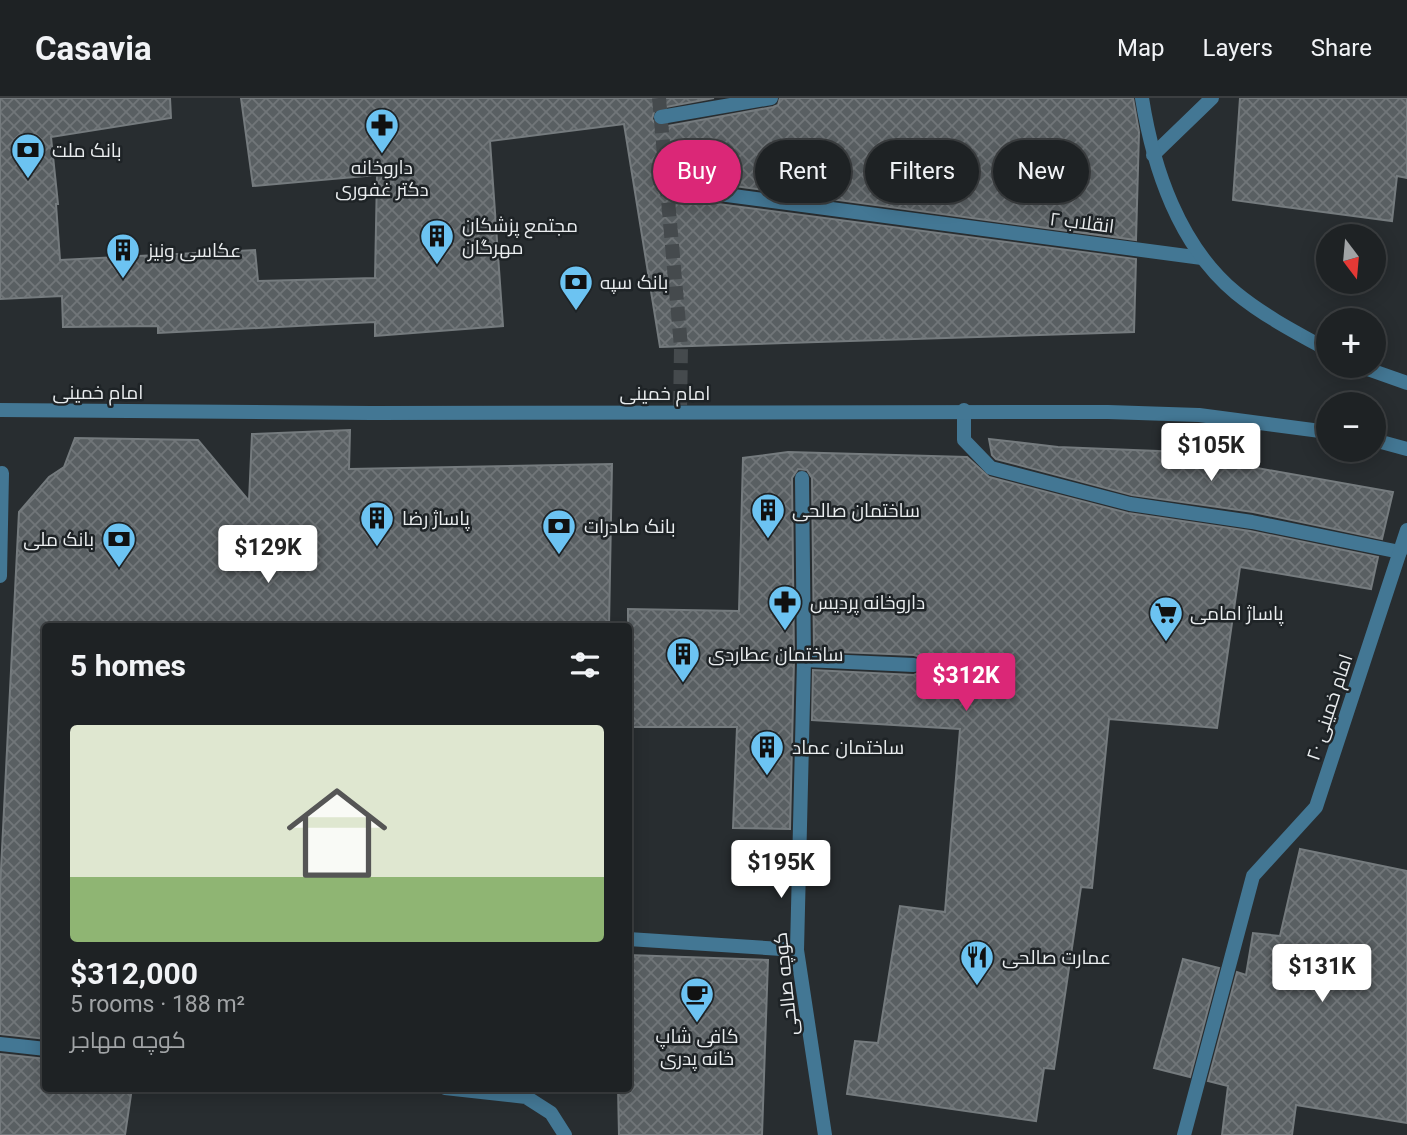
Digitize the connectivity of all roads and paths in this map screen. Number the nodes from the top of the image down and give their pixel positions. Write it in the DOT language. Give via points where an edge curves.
graph roads {
  1 [pos="771,98"];
  2 [pos="1142,98"];
  3 [pos="1212,98"];
  4 [pos="661,117"];
  5 [pos="1153,155"];
  6 [pos="741,197"];
  7 [pos="1202,258"];
  8 [pos="1316,344"];
  9 [pos="1386,376"];
  10 [pos="1407,383"];
  11 [pos="0,410"];
  12 [pos="964,410"];
  13 [pos="1316,430"];
  14 [pos="1386,443"];
  15 [pos="1407,449"];
  16 [pos="2,473"];
  17 [pos="802,478"];
  18 [pos="1407,530"];
  19 [pos="1400,552"];
  20 [pos="0,576"];
  21 [pos="804,660"];
  22 [pos="914,665"];
  23 [pos="632,939"];
  24 [pos="797,950"];
  25 [pos="0,1044"];
  26 [pos="42,1049"];
  27 [pos="481,1092"];
  28 [pos="565,1135"];
  29 [pos="825,1135"];
  30 [pos="1184,1135"];
  1 -- 4 [label="street"];
  2 -- 5 [label="street"];
  3 -- 5 [label="street"];
  5 -- 7 [label="street" via="1173,208"];
  6 -- 7 [label="street, انقلاب ۲"];
  7 -- 8 [label="street" via="1235,293"];
  9 -- 10 [label="street"];
  11 -- 12 [label="street, امام خمینی"];
  12 -- 13 [label="street, امام خمینی" via="1199,415"];
  12 -- 19 [label="street" via="964,440 991,468 1130,504 1252,522"];
  14 -- 15 [label="street"];
  16 -- 20 [label="street"];
  17 -- 21 [label="street, کوچه صالحی"];
  18 -- 19 [label="street, امام خمینی ۲۰"];
  19 -- 30 [label="street, امام خمینی ۲۰" via="1317,807 1253,876"];
  21 -- 22 [label="street"];
  21 -- 24 [label="street, کوچه صالحی"];
  23 -- 24 [label="street"];
  24 -- 29 [label="street, کوچه صالحی"];
  25 -- 26 [label="street"];
  27 -- 28 [label="street" via="526,1097 551,1113"];
}
